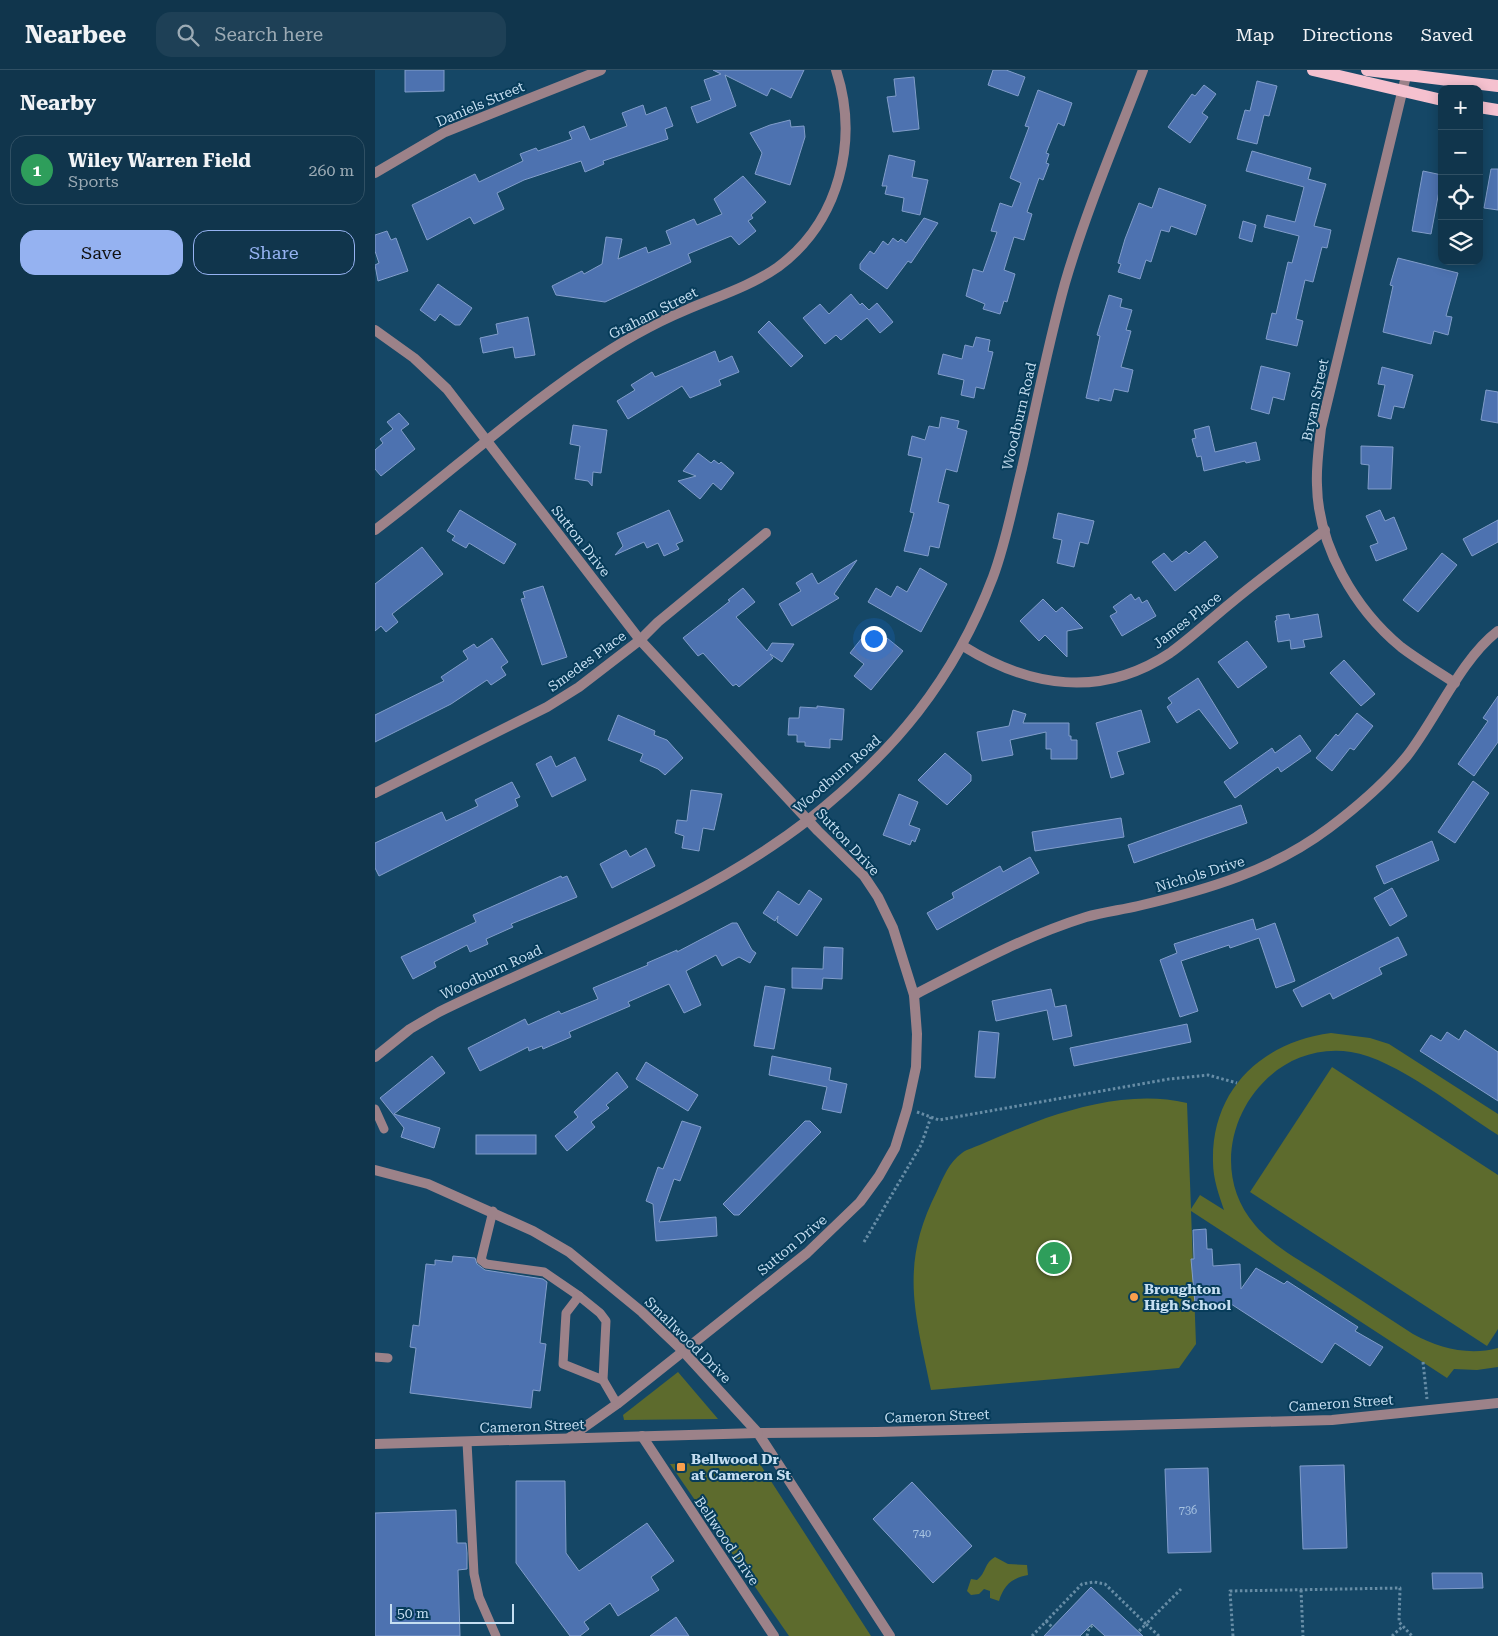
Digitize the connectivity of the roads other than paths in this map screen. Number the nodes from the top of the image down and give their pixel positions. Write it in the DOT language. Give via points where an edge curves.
graph roads {
  1 [pos="601,70"];
  2 [pos="836,70"];
  3 [pos="1143,70"];
  4 [pos="1313,70"];
  5 [pos="1367,70"];
  6 [pos="1406,76"];
  7 [pos="1498,86"];
  8 [pos="1403,92"];
  9 [pos="1438,99"];
  10 [pos="1483,108"];
  11 [pos="1498,110"];
  12 [pos="375,173"];
  13 [pos="375,330"];
  14 [pos="487,441"];
  15 [pos="375,530"];
  16 [pos="1325,530"];
  17 [pos="766,533"];
  18 [pos="1498,631"];
  19 [pos="640,640"];
  20 [pos="963,646"];
  21 [pos="1455,683"];
  22 [pos="375,794"];
  23 [pos="808,820"];
  24 [pos="914,995"];
  25 [pos="375,1057"];
  26 [pos="375,1109"];
  27 [pos="384,1129"];
  28 [pos="375,1170"];
  29 [pos="493,1212"];
  30 [pos="579,1296"];
  31 [pos="682,1350"];
  32 [pos="375,1356"];
  33 [pos="388,1358"];
  34 [pos="603,1380"];
  35 [pos="1498,1402"];
  36 [pos="617,1404"];
  37 [pos="758,1432"];
  38 [pos="641,1436"];
  39 [pos="569,1438"];
  40 [pos="467,1442"];
  41 [pos="375,1444"];
  42 [pos="496,1636"];
  43 [pos="774,1636"];
  44 [pos="890,1636"];
  1 -- 12 [label="street, Daniels Street" via="445,132"];
  2 -- 14 [label="street, Graham Street" via="847,127 843,162 830,202 808,238 793,254 761,277 683,311 614,348"];
  3 -- 20 [label="street, Woodburn Road" via="1081,232 1051,340 1008,529 993,577"];
  4 -- 8 [label="main road"];
  5 -- 6 [label="main road"];
  6 -- 7 [label="main road"];
  6 -- 8 [label="street, Bryan Street"];
  8 -- 9 [label="main road"];
  8 -- 16 [label="street, Bryan Street" via="1321,428 1317,487"];
  10 -- 11 [label="main road"];
  13 -- 14 [label="street, Sutton Drive" via="431,373"];
  14 -- 15 [label="street, Graham Street"];
  14 -- 19 [label="street, Sutton Drive"];
  16 -- 20 [label="street, James Place" via="1171,652 1138,670 1099,681 1059,683 1029,677"];
  16 -- 21 [label="street, Bryan Street" via="1337,565 1367,611 1402,647"];
  17 -- 19 [label="street, Smedes Place"];
  18 -- 21 [label="street, Nichols Drive"];
  19 -- 22 [label="street, Smedes Place" via="579,687 547,706"];
  19 -- 23 [label="street, Sutton Drive"];
  20 -- 23 [label="street, Woodburn Road" via="930,699 906,729 878,759"];
  21 -- 24 [label="street, Nichols Drive" via="1407,756 1369,796 1328,829 1279,860 1230,882 1087,917 1041,932"];
  23 -- 24 [label="street, Sutton Drive" via="864,876 878,897 899,944"];
  23 -- 25 [label="street, Woodburn Road" via="678,901 439,1012"];
  24 -- 31 [label="street, Sutton Drive" via="916,1067 895,1148 879,1176 859,1202 807,1253"];
  26 -- 27 [label="lane"];
  28 -- 29 [label="street, Smallwood Drive" via="428,1184"];
  29 -- 30 [label="lane" via="481,1260 486,1264 544,1272"];
  29 -- 31 [label="street, Smallwood Drive" via="569,1252 619,1291"];
  30 -- 34 [label="lane" via="606,1321"];
  30 -- 34 [label="lane" via="566,1313 563,1364"];
  31 -- 36 [label="street, Sutton Drive"];
  31 -- 37 [label="street, Smallwood Drive"];
  32 -- 33 [label="lane"];
  34 -- 36 [label="lane"];
  35 -- 37 [label="street, Cameron Street" via="1332,1420"];
  36 -- 39 [label="street, Sutton Drive"];
  37 -- 38 [label="street, Cameron Street"];
  37 -- 44 [label="street, Smallwood Drive"];
  38 -- 39 [label="street, Cameron Street"];
  38 -- 43 [label="street, Bellwood Drive"];
  39 -- 40 [label="street, Cameron Street"];
  40 -- 41 [label="street, Cameron Street"];
  40 -- 42 [label="lane" via="474,1574 479,1597"];
}
